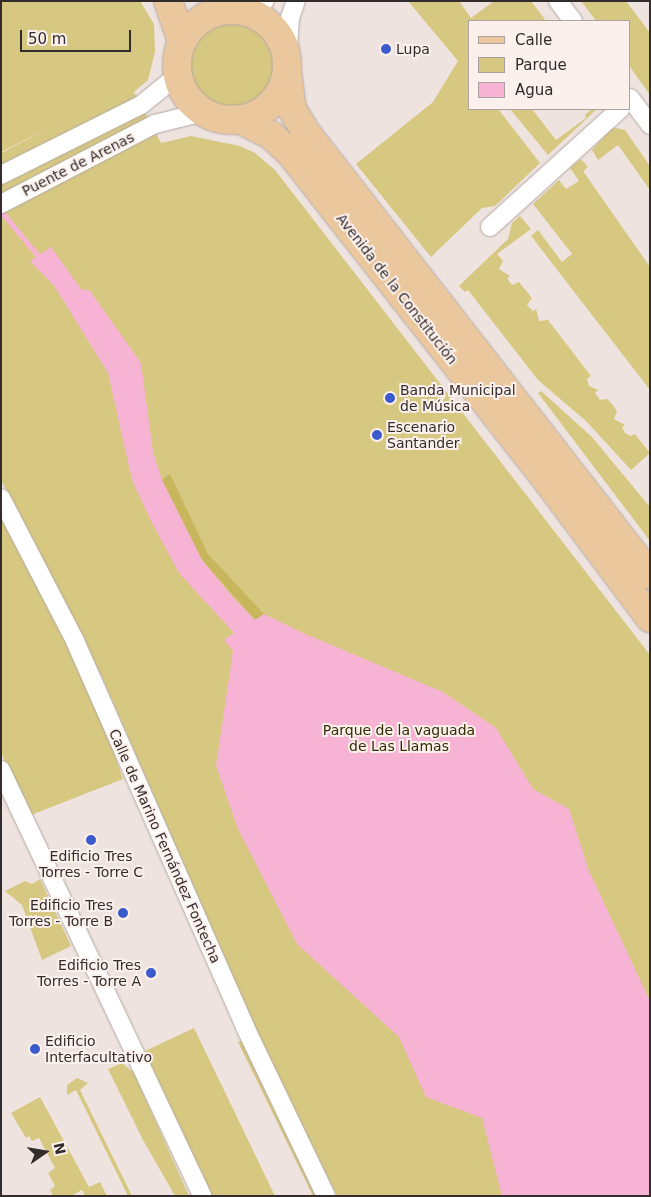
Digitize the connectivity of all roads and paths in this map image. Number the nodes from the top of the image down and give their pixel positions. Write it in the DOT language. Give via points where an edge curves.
graph roads {
  1 [pos="168,1"];
  2 [pos="296,1"];
  3 [pos="558,1"];
  4 [pos="236,6"];
  5 [pos="572,20"];
  6 [pos="182,41"];
  7 [pos="287,66"];
  8 [pos="178,75"];
  9 [pos="631,100"];
  10 [pos="619,110"];
  11 [pos="204,112"];
  12 [pos="239,119"];
  13 [pos="650,125"];
  14 [pos="1,175"];
  15 [pos="1,204"];
  16 [pos="490,227"];
  17 [pos="1,498"];
  18 [pos="650,574"];
  19 [pos="650,618"];
  20 [pos="1,770"];
  21 [pos="202,1196"];
  22 [pos="326,1196"];
  1 -- 6 [label="main road"];
  2 -- 7 [label="street" via="290,18"];
  3 -- 5 [label="street"];
  4 -- 6 [label="main road" via="199,21"];
  4 -- 7 [label="main road" via="259,16 279,36"];
  6 -- 8 [label="main road"];
  7 -- 12 [label="main road" via="275,99 259,113"];
  7 -- 18 [label="main road, Avenida de la Constitución" via="292,109 309,136"];
  8 -- 11 [label="main road" via="187,96"];
  8 -- 14 [label="street, Puente de Arenas" via="146,102"];
  9 -- 13 [label="street"];
  10 -- 16 [label="street"];
  11 -- 12 [label="main road" via="221,118"];
  11 -- 15 [label="street, Puente de Arenas" via="154,125"];
  12 -- 19 [label="main road, Avenida de la Constitución" via="272,136 291,154 534,463"];
  17 -- 22 [label="street, Calle de Marino Fernández Fontecha" via="74,641 245,1028"];
  20 -- 21 [label="street"];
}
